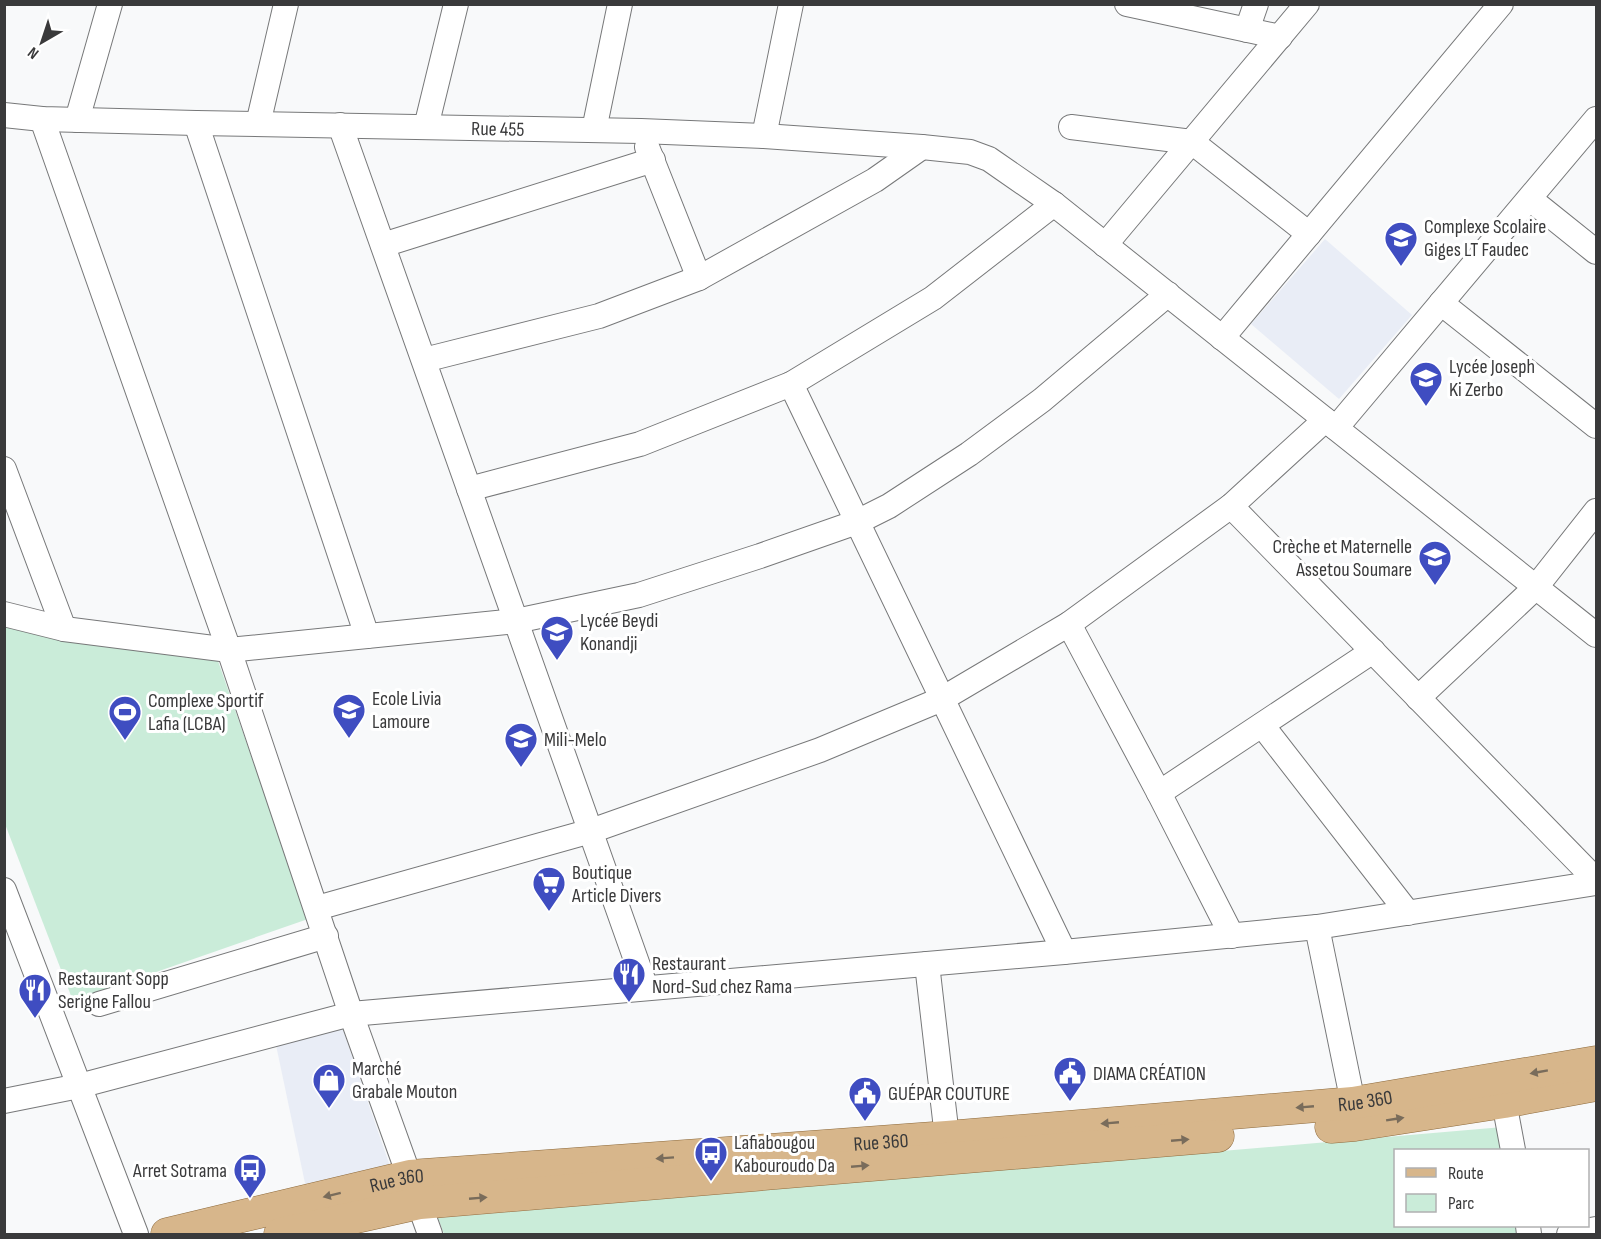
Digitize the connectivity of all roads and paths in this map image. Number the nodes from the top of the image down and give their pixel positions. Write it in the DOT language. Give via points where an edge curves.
graph roads {
  1 [pos="110,4"];
  2 [pos="286,4"];
  3 [pos="456,4"];
  4 [pos="620,4"];
  5 [pos="791,4"];
  6 [pos="1127,4"];
  7 [pos="1256,4"];
  8 [pos="1307,4"];
  9 [pos="1501,4"];
  10 [pos="1247,30"];
  11 [pos="1280,37"];
  12 [pos="4,115"];
  13 [pos="42,118"];
  14 [pos="1596,119"];
  15 [pos="77,120"];
  16 [pos="196,123"];
  17 [pos="258,124"];
  18 [pos="340,125"];
  19 [pos="426,127"];
  20 [pos="1071,127"];
  21 [pos="594,130"];
  22 [pos="640,131"];
  23 [pos="764,136"];
  24 [pos="1192,142"];
  25 [pos="922,147"];
  26 [pos="653,160"];
  27 [pos="1530,199"];
  28 [pos="1054,204"];
  29 [pos="1309,234"];
  30 [pos="1105,244"];
  31 [pos="383,245"];
  32 [pos="1596,252"];
  33 [pos="699,278"];
  34 [pos="1168,294"];
  35 [pos="1441,303"];
  36 [pos="1222,338"];
  37 [pos="424,360"];
  38 [pos="791,384"];
  39 [pos="1331,424"];
  40 [pos="1596,426"];
  41 [pos="4,469"];
  42 [pos="469,489"];
  43 [pos="1231,506"];
  44 [pos="1596,511"];
  45 [pos="857,522"];
  46 [pos="1536,587"];
  47 [pos="4,614"];
  48 [pos="516,621"];
  49 [pos="1069,624"];
  50 [pos="64,629"];
  51 [pos="1596,635"];
  52 [pos="367,636"];
  53 [pos="229,650"];
  54 [pos="1373,651"];
  55 [pos="1418,698"];
  56 [pos="942,699"];
  57 [pos="1262,725"];
  58 [pos="1159,793"];
  59 [pos="591,831"];
  60 [pos="1596,882"];
  61 [pos="4,890"];
  62 [pos="317,908"];
  63 [pos="1408,913"];
  64 [pos="1317,927"];
  65 [pos="326,936"];
  66 [pos="1232,936"];
  67 [pos="14,942"];
  68 [pos="1064,952"];
  69 [pos="927,964"];
  70 [pos="646,988"];
  71 [pos="99,1004"];
  72 [pos="351,1014"];
  73 [pos="1596,1062"];
  74 [pos="1596,1085"];
  75 [pos="79,1086"];
  76 [pos="4,1101"];
  77 [pos="1504,1102"];
  78 [pos="1354,1114"];
  79 [pos="947,1137"];
  80 [pos="1514,1149"];
  81 [pos="415,1190"];
  82 [pos="1596,1229"];
  83 [pos="136,1234"];
  84 [pos="168,1234"];
  85 [pos="280,1234"];
  86 [pos="430,1234"];
  87 [pos="1569,1234"];
  1 -- 15 [label="street"];
  2 -- 17 [label="street"];
  3 -- 19 [label="street"];
  4 -- 21 [label="street"];
  5 -- 23 [label="street"];
  6 -- 10 [label="street"];
  7 -- 10 [label="street"];
  8 -- 11 [label="street"];
  9 -- 29 [label="street"];
  10 -- 11 [label="street"];
  11 -- 24 [label="street"];
  12 -- 13 [label="street, Rue 455"];
  13 -- 15 [label="street, Rue 455"];
  13 -- 53 [label="street"];
  14 -- 27 [label="street"];
  15 -- 16 [label="street, Rue 455"];
  16 -- 17 [label="street, Rue 455"];
  16 -- 52 [label="street"];
  17 -- 18 [label="street, Rue 455"];
  18 -- 19 [label="street, Rue 455"];
  18 -- 31 [label="street"];
  19 -- 21 [label="street, Rue 455"];
  20 -- 24 [label="street"];
  21 -- 22 [label="street, Rue 455"];
  22 -- 23 [label="street, Rue 455"];
  22 -- 26 [label="street"];
  23 -- 25 [label="street, Rue 455"];
  24 -- 29 [label="street"];
  24 -- 30 [label="street"];
  25 -- 28 [label="street, Rue 455" via="970,152 989,159"];
  25 -- 33 [label="street" via="875,180"];
  26 -- 31 [label="street"];
  26 -- 33 [label="street"];
  27 -- 32 [label="street"];
  27 -- 35 [label="street"];
  28 -- 30 [label="street, Rue 455"];
  28 -- 38 [label="street" via="933,298"];
  29 -- 36 [label="street"];
  30 -- 34 [label="street, Rue 455"];
  31 -- 37 [label="street"];
  33 -- 37 [label="street" via="598,316"];
  34 -- 36 [label="street, Rue 455"];
  34 -- 45 [label="street" via="1042,400 978,447 889,506"];
  35 -- 39 [label="street"];
  35 -- 40 [label="street"];
  36 -- 39 [label="street, Rue 455"];
  37 -- 42 [label="street"];
  38 -- 42 [label="street" via="640,444"];
  38 -- 45 [label="street"];
  39 -- 43 [label="street"];
  39 -- 46 [label="street, Rue 455"];
  41 -- 50 [label="street"];
  42 -- 48 [label="street"];
  43 -- 49 [label="street"];
  43 -- 54 [label="street"];
  44 -- 46 [label="street"];
  45 -- 48 [label="street" via="639,595"];
  45 -- 56 [label="street"];
  46 -- 51 [label="street, Rue 455"];
  46 -- 55 [label="street"];
  47 -- 50 [label="street"];
  48 -- 52 [label="street"];
  48 -- 59 [label="street"];
  49 -- 56 [label="street"];
  49 -- 58 [label="street"];
  50 -- 53 [label="street"];
  52 -- 53 [label="street"];
  53 -- 62 [label="street"];
  54 -- 55 [label="street"];
  54 -- 57 [label="street"];
  55 -- 60 [label="street"];
  56 -- 59 [label="street" via="820,750"];
  56 -- 68 [label="street"];
  57 -- 58 [label="street"];
  57 -- 63 [label="street"];
  58 -- 66 [label="street"];
  59 -- 62 [label="street"];
  59 -- 70 [label="street"];
  60 -- 63 [label="street"];
  61 -- 67 [label="street"];
  62 -- 65 [label="street"];
  63 -- 64 [label="street"];
  64 -- 66 [label="street"];
  64 -- 78 [label="street"];
  65 -- 71 [label="street"];
  65 -- 72 [label="street"];
  66 -- 68 [label="street"];
  67 -- 75 [label="street"];
  68 -- 69 [label="street"];
  69 -- 70 [label="street"];
  69 -- 79 [label="street"];
  70 -- 72 [label="street"];
  72 -- 75 [label="street"];
  72 -- 81 [label="street"];
  73 -- 78 [label="main road, Rue 360, one-way"];
  74 -- 77 [label="main road, Rue 360"];
  75 -- 76 [label="street"];
  75 -- 83 [label="street"];
  78 -- 77 [label="main road, Rue 360, one-way"];
  77 -- 80 [label="street"];
  78 -- 79 [label="main road, Rue 360, one-way"];
  81 -- 78 [label="main road, Rue 360, one-way"];
  79 -- 81 [label="main road, Rue 360, one-way"];
  81 -- 84 [label="main road, Rue 360, one-way"];
  81 -- 85 [label="main road, Rue 360"];
  81 -- 86 [label="street"];
  82 -- 87 [label="street"];
}
